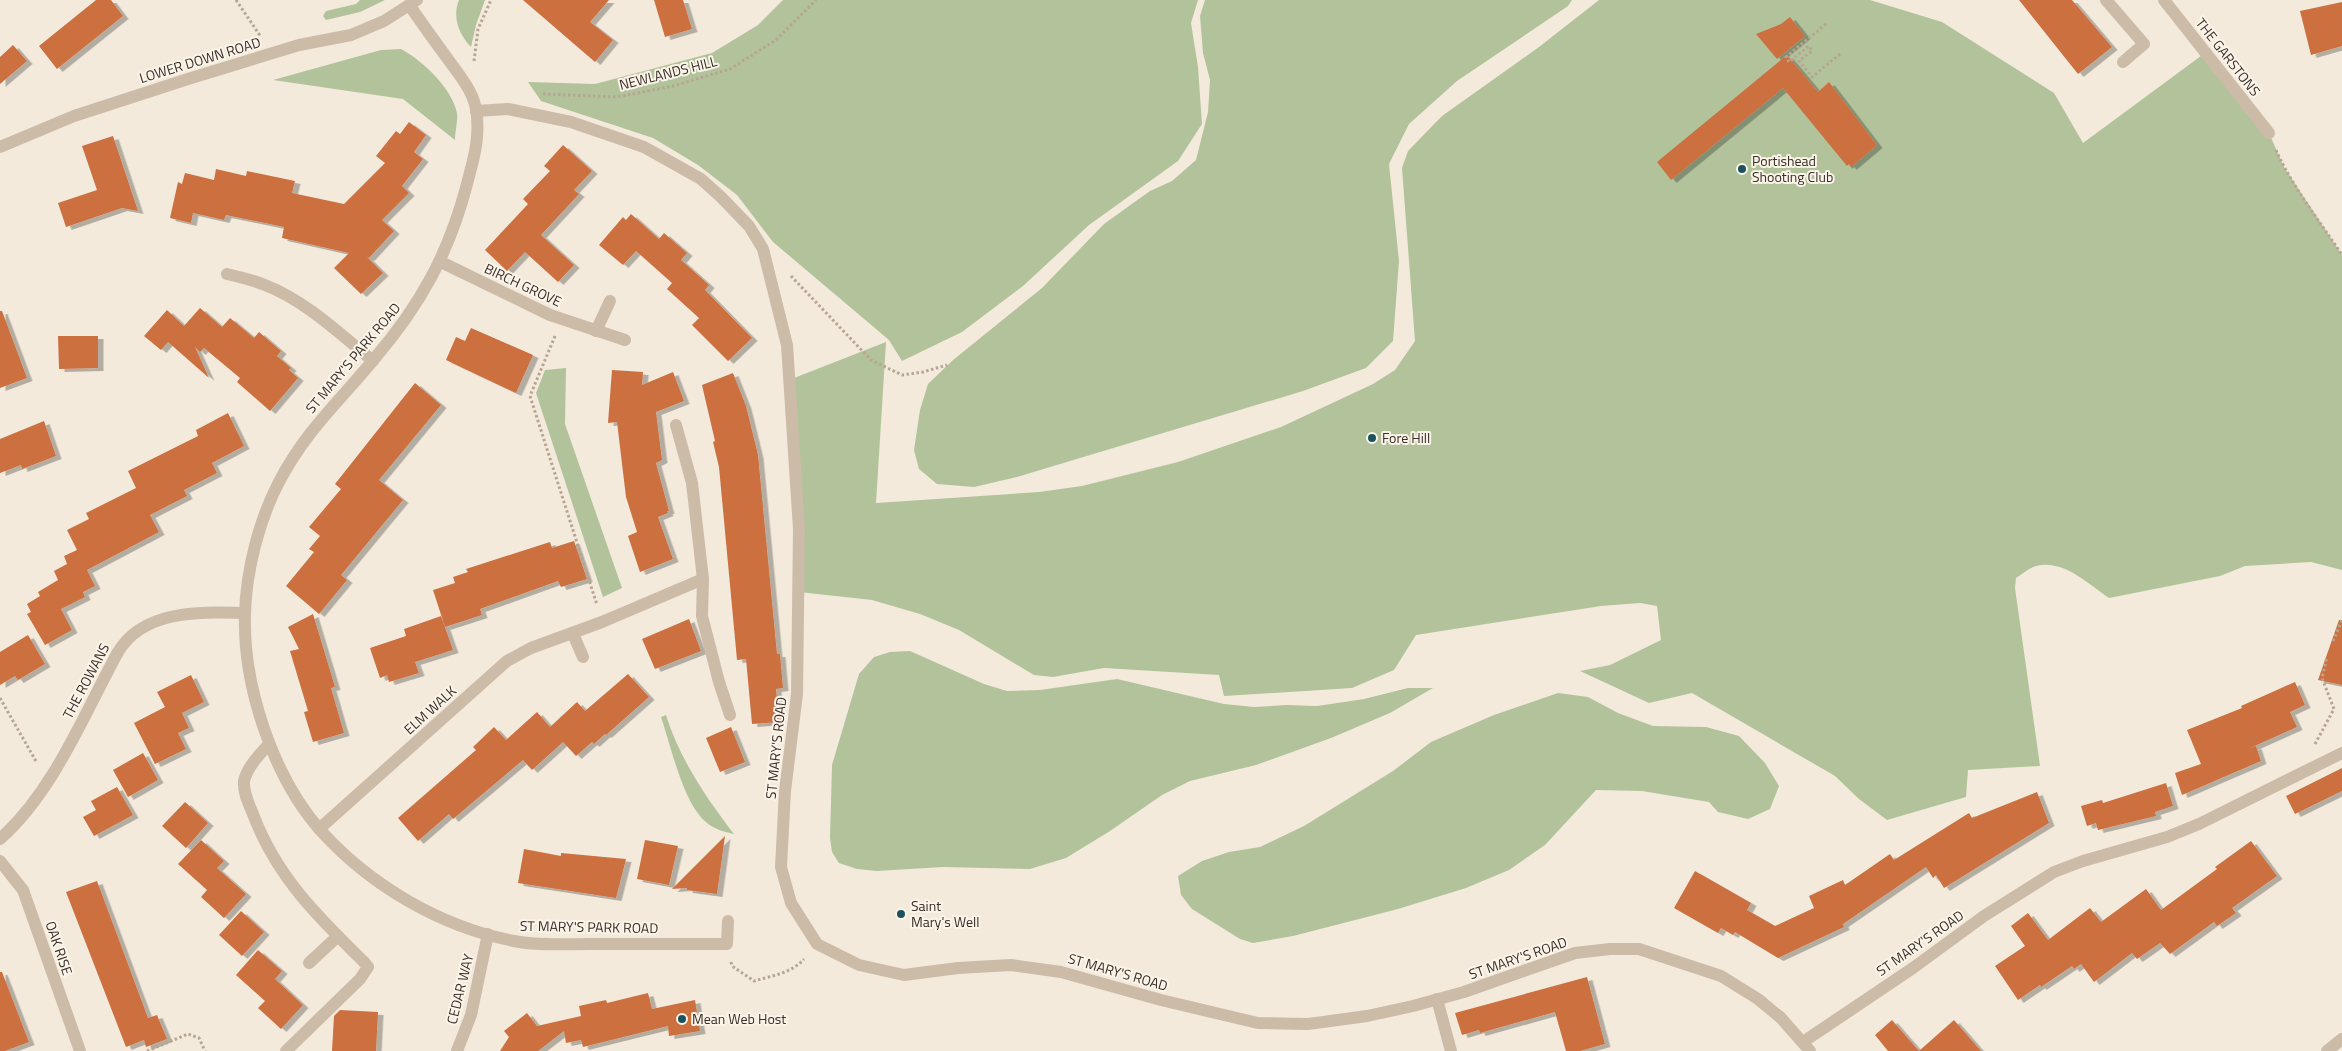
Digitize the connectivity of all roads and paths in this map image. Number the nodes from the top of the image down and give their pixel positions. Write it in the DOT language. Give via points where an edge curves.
graph roads {
  1 [pos="236,0"];
  2 [pos="491,0"];
  3 [pos="816,0"];
  4 [pos="2106,0"];
  5 [pos="2164,0"];
  6 [pos="413,3"];
  7 [pos="1826,24"];
  8 [pos="272,54"];
  9 [pos="1840,54"];
  10 [pos="2123,62"];
  11 [pos="469,90"];
  12 [pos="542,94"];
  13 [pos="476,111"];
  14 [pos="2268,132"];
  15 [pos="0,148"];
  16 [pos="2342,255"];
  17 [pos="440,262"];
  18 [pos="257,268"];
  19 [pos="227,274"];
  20 [pos="790,275"];
  21 [pos="254,281"];
  22 [pos="610,301"];
  23 [pos="562,320"];
  24 [pos="596,331"];
  25 [pos="625,340"];
  26 [pos="373,361"];
  27 [pos="947,365"];
  28 [pos="676,425"];
  29 [pos="704,579"];
  30 [pos="245,613"];
  31 [pos="2342,620"];
  32 [pos="602,622"];
  33 [pos="573,634"];
  34 [pos="2333,641"];
  35 [pos="583,657"];
  36 [pos="2327,657"];
  37 [pos="0,698"];
  38 [pos="730,715"];
  39 [pos="269,744"];
  40 [pos="2342,753"];
  41 [pos="2298,775"];
  42 [pos="48,781"];
  43 [pos="319,829"];
  44 [pos="0,839"];
  45 [pos="0,861"];
  46 [pos="728,921"];
  47 [pos="488,934"];
  48 [pos="338,936"];
  49 [pos="727,944"];
  50 [pos="817,944"];
  51 [pos="309,963"];
  52 [pos="1437,999"];
  53 [pos="2342,1039"];
  54 [pos="1807,1046"];
  55 [pos="80,1051"];
  56 [pos="147,1051"];
  57 [pos="205,1051"];
  58 [pos="286,1051"];
  59 [pos="457,1051"];
  60 [pos="1451,1051"];
  61 [pos="2327,1051"];
  1 -- 8 [label="path"];
  2 -- 11 [label="path" via="478,29"];
  3 -- 12 [label="path, NEWLANDS HILL" via="776,40 730,69 673,86 617,97"];
  4 -- 10 [label="street" via="2144,44"];
  5 -- 14 [label="street, THE GARSTONS"];
  6 -- 8 [label="street, LOWER DOWN ROAD" via="368,29"];
  6 -- 11 [label="street, ST MARY'S PARK ROAD"];
  7 -- 9 [label="path" via="1786,58 1790,62 1809,46 1812,51 1799,61 1812,77"];
  8 -- 15 [label="street, LOWER DOWN ROAD" via="74,116"];
  11 -- 13 [label="street, ST MARY'S PARK ROAD"];
  13 -- 17 [label="street, ST MARY'S PARK ROAD" via="474,156 453,231"];
  13 -- 50 [label="street, ST MARY'S ROAD" via="508,109 572,122 644,147 721,196 749,226 764,249 787,345 799,529 797,694 785,791 781,867 791,903"];
  14 -- 16 [label="path" via="2284,167"];
  17 -- 23 [label="street, BIRCH GROVE"];
  17 -- 26 [label="street, ST MARY'S PARK ROAD" via="424,294"];
  18 -- 21 [label="street"];
  19 -- 21 [label="street"];
  20 -- 27 [label="path" via="871,360 902,375"];
  21 -- 26 [label="street" via="274,288 301,304"];
  22 -- 24 [label="street"];
  23 -- 24 [label="street, BIRCH GROVE"];
  23 -- 32 [label="path" via="530,396"];
  24 -- 25 [label="street, BIRCH GROVE"];
  26 -- 30 [label="street, ST MARY'S PARK ROAD" via="313,428 277,487 254,553"];
  28 -- 29 [label="street" via="692,483"];
  29 -- 32 [label="street, ELM WALK"];
  29 -- 38 [label="street" via="702,616"];
  30 -- 39 [label="street, ST MARY'S PARK ROAD" via="250,670"];
  30 -- 42 [label="street, THE ROWANS" via="182,614 160,620 132,635 118,652"];
  31 -- 34 [label="path"];
  32 -- 33 [label="street, ELM WALK"];
  33 -- 35 [label="street"];
  33 -- 43 [label="street, ELM WALK" via="531,648 507,662"];
  36 -- 41 [label="path" via="2322,678 2334,709"];
  37 -- 42 [label="path"];
  39 -- 43 [label="street, ST MARY'S PARK ROAD" via="295,794"];
  39 -- 48 [label="street" via="247,773 245,795 272,857 308,906"];
  40 -- 41 [label="street, ST MARY'S ROAD"];
  41 -- 54 [label="street, ST MARY'S ROAD" via="2183,831 2054,872 1984,916"];
  42 -- 44 [label="street, THE ROWANS"];
  43 -- 47 [label="street, ST MARY'S PARK ROAD" via="365,872 405,900 442,919"];
  45 -- 55 [label="street, OAK RISE" via="23,890"];
  46 -- 49 [label="street"];
  47 -- 49 [label="street, ST MARY'S PARK ROAD" via="547,944"];
  47 -- 59 [label="street, CEDAR WAY" via="471,1015"];
  48 -- 51 [label="street"];
  48 -- 58 [label="street" via="368,967 360,979"];
  49 -- 50 [label="path" via="732,966 754,981 798,965"];
  50 -- 52 [label="street, ST MARY'S ROAD" via="859,965 904,975 1011,965 1061,972 1258,1023 1308,1024 1367,1016"];
  52 -- 54 [label="street, ST MARY'S ROAD" via="1575,953 1639,949 1722,976 1758,999"];
  52 -- 60 [label="street"];
  53 -- 61 [label="street"];
  56 -- 57 [label="path" via="188,1034 199,1038"];
}
